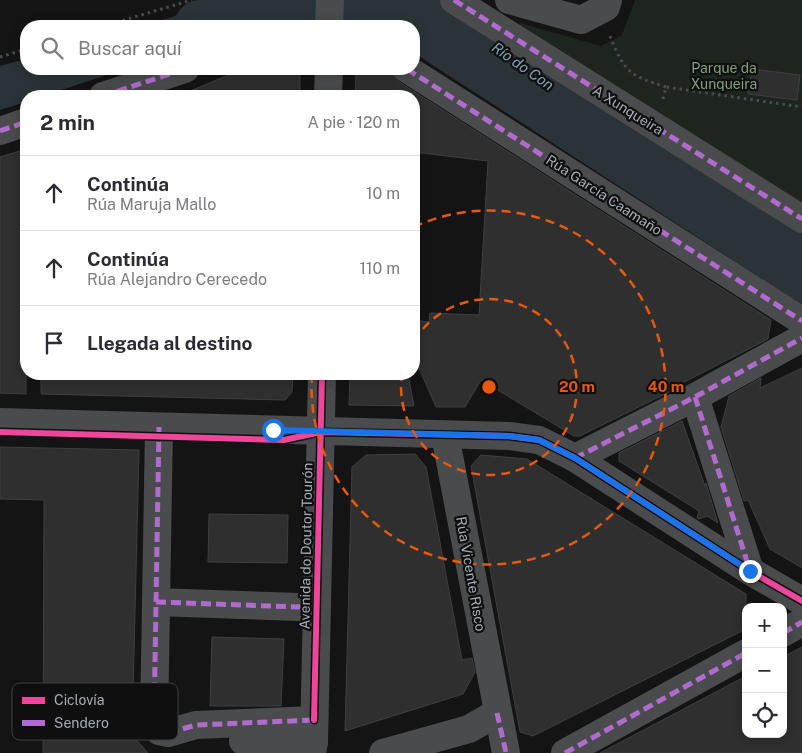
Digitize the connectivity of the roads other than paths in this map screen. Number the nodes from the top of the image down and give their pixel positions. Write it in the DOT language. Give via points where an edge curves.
graph roads {
  1 [pos="330,0"];
  2 [pos="454,0"];
  3 [pos="509,0"];
  4 [pos="608,0"];
  5 [pos="330,20"];
  6 [pos="167,75"];
  7 [pos="329,75"];
  8 [pos="415,75"];
  9 [pos="121,90"];
  10 [pos="328,90"];
  11 [pos="20,124"];
  12 [pos="0,131"];
  13 [pos="802,219"];
  14 [pos="802,321"];
  15 [pos="802,338"];
  16 [pos="322,380"];
  17 [pos="695,397"];
  18 [pos="0,422"];
  19 [pos="159,427"];
  20 [pos="322,432"];
  21 [pos="445,435"];
  22 [pos="575,458"];
  23 [pos="750,571"];
  24 [pos="802,601"];
  25 [pos="156,602"];
  26 [pos="300,607"];
  27 [pos="802,622"];
  28 [pos="787,631"];
  29 [pos="742,655"];
  30 [pos="155,683"];
  31 [pos="496,714"];
  32 [pos="178,730"];
  33 [pos="313,738"];
  34 [pos="230,741"];
  35 [pos="383,753"];
  36 [pos="506,753"];
  37 [pos="565,753"];
  1 -- 5 [label="street"];
  2 -- 13 [label="street, A Xunqueira"];
  3 -- 4 [label="street" via="581,20 606,7"];
  6 -- 9 [label="street"];
  7 -- 10 [label="street"];
  8 -- 14 [label="street, Rúa García Caamaño"];
  11 -- 12 [label="street"];
  15 -- 17 [label="street"];
  16 -- 20 [label="street, Avenida do Doutor Tourón"];
  17 -- 22 [label="street"];
  17 -- 23 [label="street"];
  18 -- 19 [label="street"];
  19 -- 20 [label="street"];
  19 -- 25 [label="street"];
  20 -- 21 [label="street"];
  20 -- 33 [label="street, Avenida do Doutor Tourón"];
  21 -- 22 [label="street" via="526,437"];
  21 -- 31 [label="street, Rúa Vicente Risco"];
  22 -- 23 [label="street"];
  23 -- 24 [label="street"];
  25 -- 26 [label="street"];
  25 -- 30 [label="street"];
  27 -- 28 [label="street"];
  29 -- 37 [label="street"];
  31 -- 35 [label="street" via="469,729"];
  31 -- 36 [label="street, Rúa Vicente Risco"];
  32 -- 33 [label="street" via="196,725"];
  33 -- 34 [label="street"];
}
